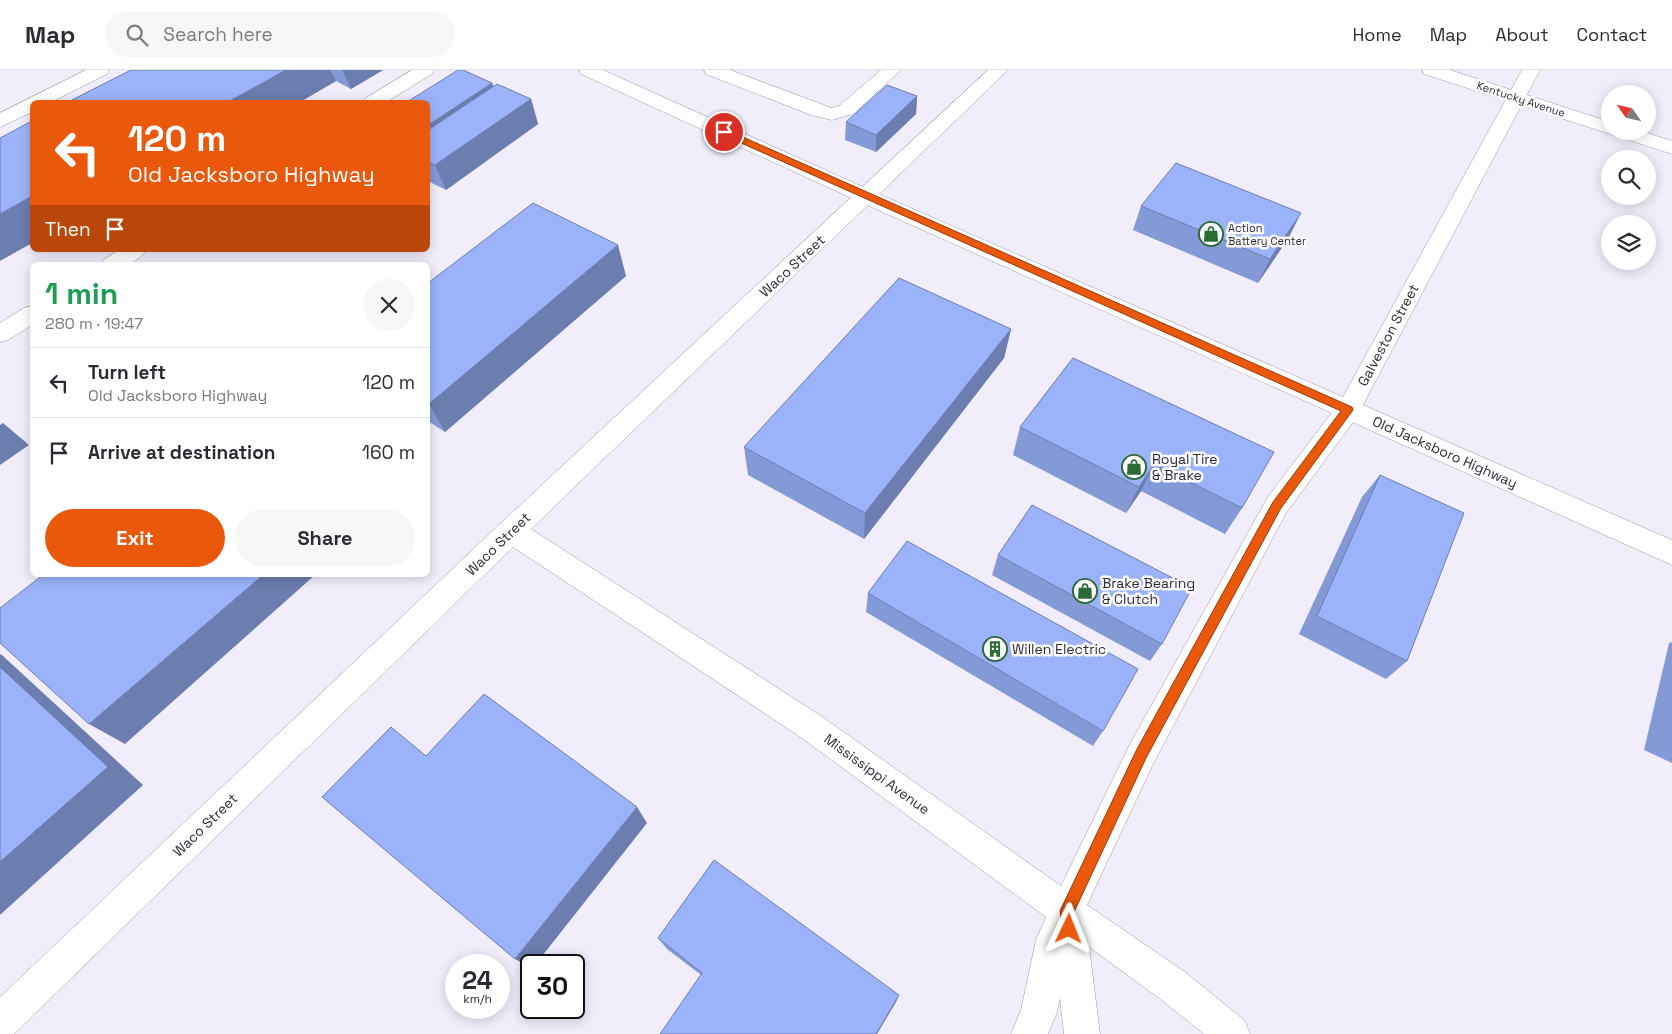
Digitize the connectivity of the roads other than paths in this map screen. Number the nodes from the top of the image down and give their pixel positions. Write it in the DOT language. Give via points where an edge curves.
graph roads {
  1 [pos="100,70"];
  2 [pos="425,70"];
  3 [pos="713,70"];
  4 [pos="892,70"];
  5 [pos="999,70"];
  6 [pos="1431,70"];
  7 [pos="1531,70"];
  8 [pos="599,72"];
  9 [pos="1516,98"];
  10 [pos="41,100"];
  11 [pos="376,100"];
  12 [pos="30,106"];
  13 [pos="0,121"];
  14 [pos="1601,125"];
  15 [pos="1648,140"];
  16 [pos="1672,148"];
  17 [pos="865,196"];
  18 [pos="132,252"];
  19 [pos="116,262"];
  20 [pos="30,315"];
  21 [pos="0,334"];
  22 [pos="1348,410"];
  23 [pos="511,531"];
  24 [pos="1672,553"];
  25 [pos="1067,911"];
  26 [pos="0,1022"];
  27 [pos="1035,1027"];
  28 [pos="1082,1034"];
  29 [pos="1232,1034"];
  1 -- 10 [label="street"];
  2 -- 11 [label="street"];
  3 -- 4 [label="street" via="832,114 846,110"];
  5 -- 17 [label="street, Waco Street"];
  6 -- 9 [label="street, Kentucky Avenue"];
  7 -- 9 [label="street, Galveston Street"];
  8 -- 17 [label="street, Old Jacksboro Highway"];
  9 -- 14 [label="street, Kentucky Avenue"];
  9 -- 22 [label="street, Galveston Street"];
  12 -- 13 [label="street"];
  15 -- 16 [label="street"];
  17 -- 22 [label="street, Old Jacksboro Highway"];
  17 -- 23 [label="street, Waco Street"];
  18 -- 19 [label="street"];
  20 -- 21 [label="street"];
  22 -- 24 [label="street, Old Jacksboro Highway"];
  22 -- 25 [label="street, Galveston Street" via="1277,505 1142,753"];
  23 -- 25 [label="street, Mississippi Avenue" via="810,726"];
  23 -- 26 [label="street, Waco Street"];
  25 -- 27 [label="street, Galveston Street" via="1053,940"];
  25 -- 28 [label="street"];
  25 -- 29 [label="street, Mississippi Avenue" via="1172,985"];
}
